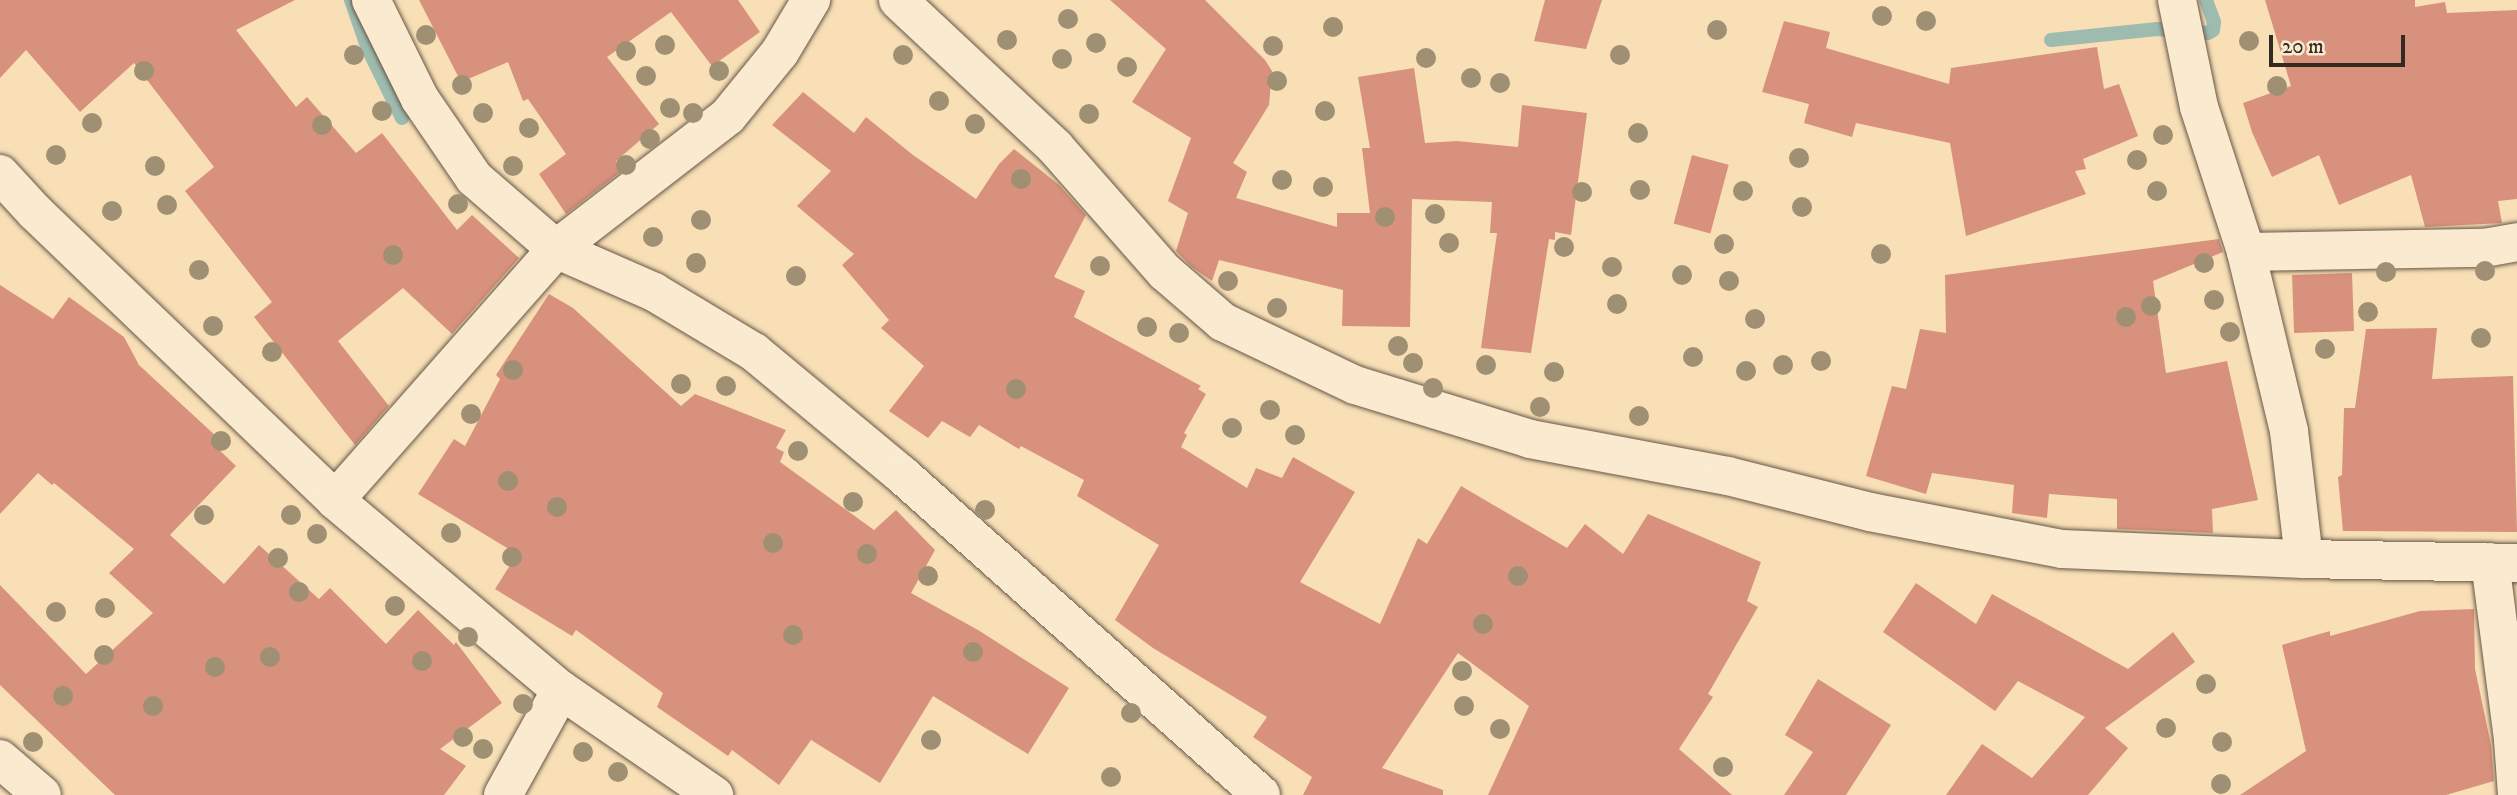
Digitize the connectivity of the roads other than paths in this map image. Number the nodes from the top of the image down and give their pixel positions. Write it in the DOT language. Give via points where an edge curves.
graph roads {
  1 [pos="371,0"];
  2 [pos="811,0"];
  3 [pos="898,0"];
  4 [pos="2177,0"];
  5 [pos="0,174"];
  6 [pos="2517,242"];
  7 [pos="556,249"];
  8 [pos="2246,252"];
  9 [pos="335,500"];
  10 [pos="2304,559"];
  11 [pos="2503,563"];
  12 [pos="561,690"];
  13 [pos="0,759"];
  14 [pos="42,795"];
  15 [pos="503,795"];
  16 [pos="714,795"];
  17 [pos="1261,795"];
  18 [pos="2517,795"];
  1 -- 7 [label="street" via="420,99 474,178"];
  2 -- 7 [label="street" via="780,52 727,116"];
  3 -- 10 [label="street" via="1055,147 1166,272 1223,321 1355,384 1531,439 1728,476 1870,512 2062,549"];
  4 -- 8 [label="street" via="2199,107"];
  5 -- 9 [label="street"];
  6 -- 8 [label="street" via="2484,248"];
  7 -- 9 [label="street"];
  7 -- 17 [label="street" via="654,292 754,352 901,474"];
  8 -- 10 [label="street" via="2289,431"];
  9 -- 12 [label="street"];
  10 -- 11 [label="street"];
  11 -- 18 [label="street"];
  12 -- 15 [label="street"];
  12 -- 16 [label="street"];
  13 -- 14 [label="street"];
}
